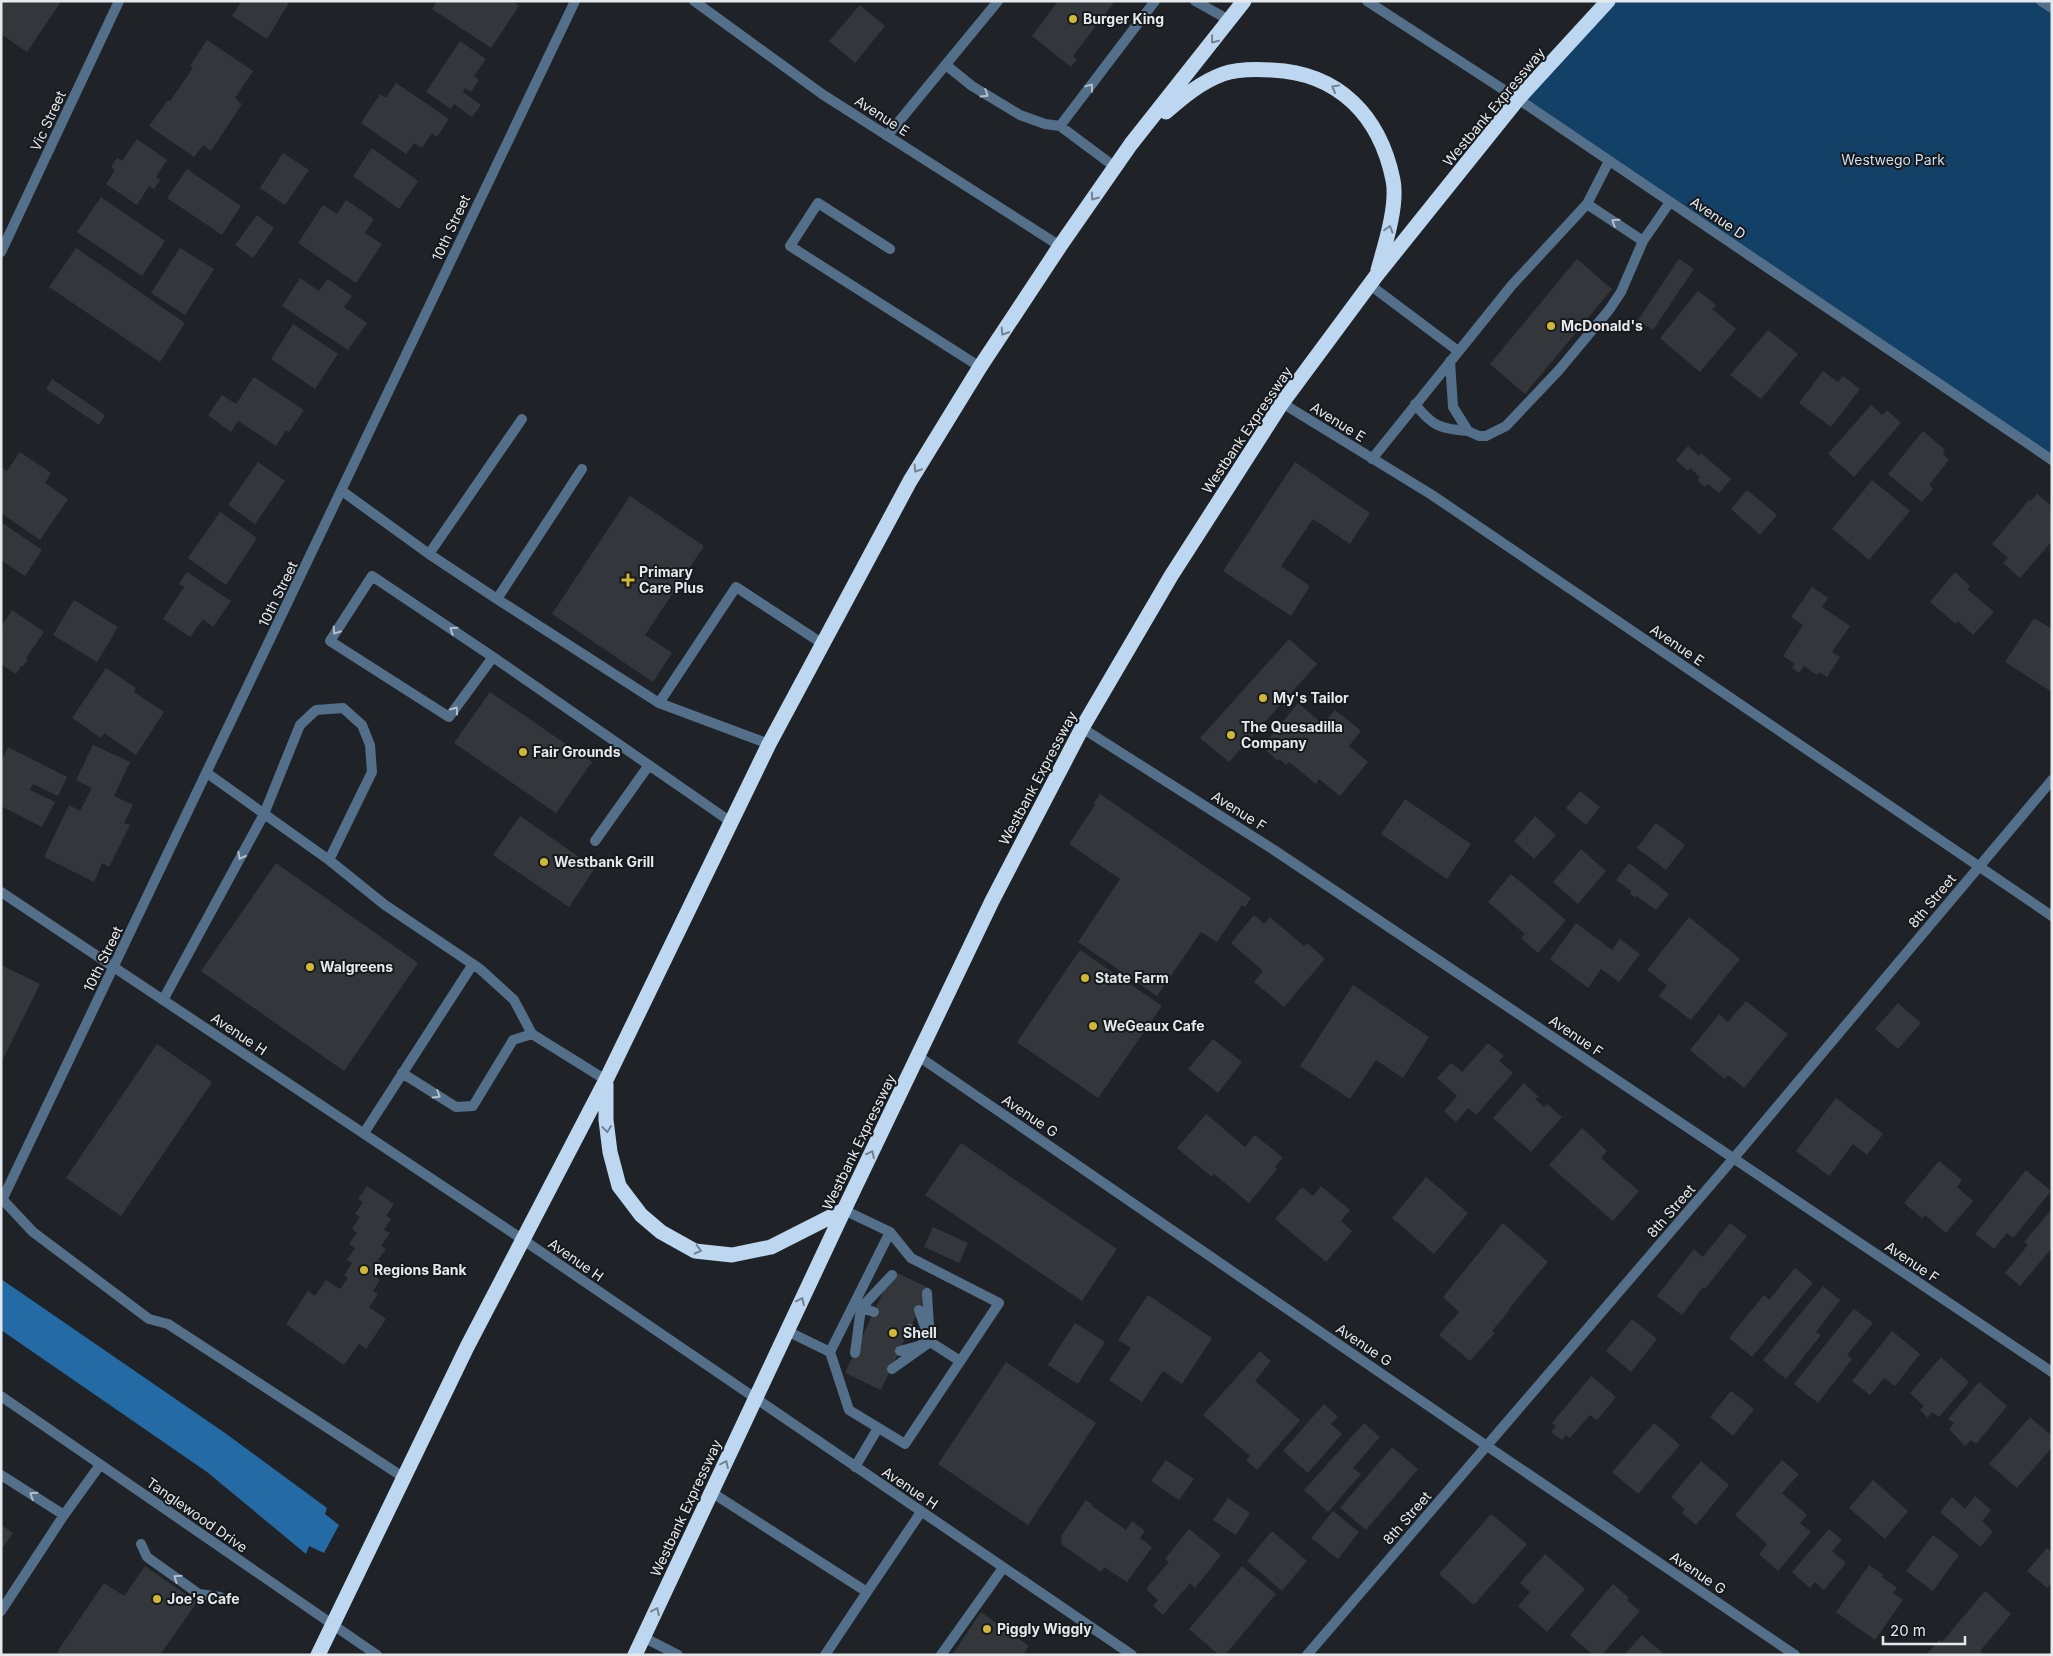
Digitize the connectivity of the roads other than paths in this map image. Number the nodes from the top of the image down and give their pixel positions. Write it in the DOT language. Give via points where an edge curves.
graph roads {
  1 [pos="120,1"];
  2 [pos="576,1"];
  3 [pos="694,1"];
  4 [pos="998,1"];
  5 [pos="1155,1"];
  6 [pos="1195,1"];
  7 [pos="1244,1"];
  8 [pos="1368,1"];
  9 [pos="1608,1"];
  10 [pos="2041,1"];
  11 [pos="2052,8"];
  12 [pos="1229,20"];
  13 [pos="946,65"];
  14 [pos="1518,99"];
  15 [pos="1060,126"];
  16 [pos="887,136"];
  17 [pos="1131,144"];
  18 [pos="1609,161"];
  19 [pos="1115,167"];
  20 [pos="1670,202"];
  21 [pos="1588,204"];
  22 [pos="1643,241"];
  23 [pos="1060,246"];
  24 [pos="890,249"];
  25 [pos="1,252"];
  26 [pos="1373,280"];
  27 [pos="1458,351"];
  28 [pos="1450,361"];
  29 [pos="980,367"];
  30 [pos="1282,404"];
  31 [pos="1415,404"];
  32 [pos="522,420"];
  33 [pos="1468,431"];
  34 [pos="1372,459"];
  35 [pos="2052,460"];
  36 [pos="582,469"];
  37 [pos="342,491"];
  38 [pos="429,554"];
  39 [pos="497,599"];
  40 [pos="823,644"];
  41 [pos="493,657"];
  42 [pos="659,703"];
  43 [pos="1082,728"];
  44 [pos="769,744"];
  45 [pos="649,764"];
  46 [pos="207,773"];
  47 [pos="2052,780"];
  48 [pos="264,814"];
  49 [pos="731,822"];
  50 [pos="595,841"];
  51 [pos="329,860"];
  52 [pos="1979,866"];
  53 [pos="1,892"];
  54 [pos="2052,916"];
  55 [pos="473,964"];
  56 [pos="114,967"];
  57 [pos="163,1000"];
  58 [pos="532,1034"];
  59 [pos="918,1056"];
  60 [pos="402,1074"];
  61 [pos="606,1080"];
  62 [pos="364,1134"];
  63 [pos="1733,1159"];
  64 [pos="2,1198"];
  65 [pos="844,1210"];
  66 [pos="890,1232"];
  67 [pos="522,1239"];
  68 [pos="892,1275"];
  69 [pos="883,1292"];
  70 [pos="927,1293"];
  71 [pos="857,1306"];
  72 [pos="919,1310"];
  73 [pos="874,1312"];
  74 [pos="910,1329"];
  75 [pos="787,1331"];
  76 [pos="863,1334"];
  77 [pos="930,1342"];
  78 [pos="900,1351"];
  79 [pos="830,1352"];
  80 [pos="855,1353"];
  81 [pos="960,1361"];
  82 [pos="892,1369"];
  83 [pos="2052,1372"];
  84 [pos="1,1396"];
  85 [pos="755,1400"];
  86 [pos="878,1428"];
  87 [pos="1487,1446"];
  88 [pos="100,1465"];
  89 [pos="855,1467"];
  90 [pos="1,1475"];
  91 [pos="403,1477"];
  92 [pos="711,1492"];
  93 [pos="921,1512"];
  94 [pos="64,1515"];
  95 [pos="141,1544"];
  96 [pos="1003,1568"];
  97 [pos="867,1592"];
  98 [pos="220,1597"];
  99 [pos="1,1611"];
  100 [pos="332,1625"];
  101 [pos="644,1637"];
  102 [pos="318,1655"];
  103 [pos="377,1655"];
  104 [pos="635,1655"];
  105 [pos="678,1655"];
  106 [pos="825,1655"];
  107 [pos="941,1655"];
  108 [pos="1132,1655"];
  109 [pos="1307,1655"];
  110 [pos="1795,1655"];
  1 -- 25 [label="street, Vic Street"];
  2 -- 37 [label="street, 10th Street"];
  3 -- 16 [label="street, Avenue E" via="822,94"];
  4 -- 13 [label="street"];
  15 -- 5 [label="street, one-way"];
  6 -- 12 [label="street"];
  7 -- 12 [label="highway"];
  8 -- 14 [label="street, Avenue D"];
  9 -- 14 [label="highway, Westbank Expressway"];
  10 -- 11 [label="street"];
  12 -- 17 [label="highway, one-way"];
  13 -- 15 [label="street, one-way" via="972,86 1020,115"];
  13 -- 16 [label="street"];
  14 -- 18 [label="street, Avenue D"];
  14 -- 26 [label="highway, Westbank Expressway"];
  15 -- 19 [label="street"];
  16 -- 23 [label="street, Avenue E"];
  17 -- 19 [label="highway"];
  26 -- 17 [label="highway, one-way" via="1392,221 1394,182 1381,140 1366,116 1343,92 1313,76 1287,71 1255,69 1223,74 1186,93"];
  18 -- 20 [label="street, Avenue D"];
  18 -- 21 [label="street"];
  19 -- 23 [label="highway, one-way"];
  20 -- 22 [label="street"];
  20 -- 35 [label="street, Avenue D"];
  22 -- 21 [label="street, one-way"];
  21 -- 27 [label="street" via="1512,285"];
  22 -- 33 [label="street" via="1621,292 1559,370 1506,426 1486,436"];
  23 -- 29 [label="highway, one-way"];
  24 -- 29 [label="street" via="818,202 790,246"];
  26 -- 27 [label="street"];
  26 -- 30 [label="highway, Westbank Expressway"];
  27 -- 28 [label="street"];
  28 -- 31 [label="street"];
  28 -- 33 [label="street" via="1453,407"];
  29 -- 40 [label="highway, one-way" via="910,481"];
  30 -- 34 [label="street, Avenue E"];
  30 -- 43 [label="highway, Westbank Expressway" via="1171,576"];
  31 -- 33 [label="street" via="1432,424"];
  31 -- 34 [label="street"];
  32 -- 38 [label="street"];
  34 -- 52 [label="street, Avenue E" via="1432,495"];
  36 -- 39 [label="street"];
  37 -- 38 [label="street"];
  37 -- 46 [label="street, 10th Street"];
  38 -- 39 [label="street"];
  39 -- 42 [label="street"];
  40 -- 42 [label="street" via="736,587"];
  40 -- 44 [label="highway"];
  41 -- 41 [label="street, one-way" via="372,576 330,641 449,717"];
  41 -- 45 [label="street"];
  42 -- 44 [label="street"];
  43 -- 59 [label="highway, Westbank Expressway" via="992,901"];
  43 -- 63 [label="street, Avenue F" via="1274,850"];
  44 -- 49 [label="highway"];
  45 -- 49 [label="street"];
  45 -- 50 [label="street"];
  46 -- 48 [label="street"];
  46 -- 56 [label="street, 10th Street"];
  47 -- 52 [label="street, 8th Street"];
  48 -- 51 [label="street"];
  48 -- 51 [label="street" via="300,725 316,710 343,708 362,725 370,745 372,772"];
  48 -- 57 [label="street, one-way"];
  49 -- 61 [label="highway"];
  51 -- 55 [label="street" via="385,905"];
  52 -- 54 [label="street, Avenue E"];
  52 -- 63 [label="street, 8th Street"];
  53 -- 56 [label="street, Avenue H"];
  55 -- 58 [label="street" via="514,1000"];
  55 -- 60 [label="street"];
  56 -- 57 [label="street, Avenue H"];
  56 -- 64 [label="street, 10th Street"];
  57 -- 62 [label="street, Avenue H"];
  60 -- 58 [label="street, one-way" via="456,1107 473,1106 513,1040"];
  58 -- 61 [label="street"];
  65 -- 59 [label="highway, Westbank Expressway, one-way"];
  59 -- 87 [label="street, Avenue G"];
  60 -- 62 [label="street"];
  61 -- 65 [label="highway, one-way" via="606,1120 619,1186 654,1226 695,1252 732,1255 772,1247"];
  61 -- 67 [label="highway"];
  62 -- 67 [label="street, Avenue H"];
  63 -- 83 [label="street, Avenue F"];
  63 -- 87 [label="street, 8th Street"];
  64 -- 91 [label="street" via="33,1232 150,1319 168,1324"];
  65 -- 66 [label="street"];
  75 -- 65 [label="highway, Westbank Expressway, one-way"];
  66 -- 71 [label="street"];
  66 -- 81 [label="street" via="911,1258 999,1303"];
  67 -- 85 [label="street, Avenue H"];
  67 -- 91 [label="highway"];
  68 -- 71 [label="street"];
  69 -- 71 [label="street"];
  70 -- 77 [label="street"];
  71 -- 73 [label="street"];
  71 -- 76 [label="street"];
  71 -- 79 [label="street"];
  71 -- 80 [label="street"];
  72 -- 77 [label="street"];
  74 -- 77 [label="street"];
  75 -- 79 [label="street"];
  75 -- 85 [label="highway, Westbank Expressway"];
  77 -- 78 [label="street"];
  77 -- 81 [label="street"];
  77 -- 82 [label="street"];
  79 -- 86 [label="street" via="848,1410"];
  81 -- 86 [label="street" via="905,1444"];
  84 -- 88 [label="street, Tanglewood Drive"];
  85 -- 89 [label="street, Avenue H"];
  92 -- 85 [label="highway, Westbank Expressway, one-way"];
  86 -- 89 [label="street"];
  87 -- 109 [label="street, 8th Street"];
  87 -- 110 [label="street, Avenue G"];
  88 -- 94 [label="street"];
  88 -- 100 [label="street, Tanglewood Drive"];
  89 -- 93 [label="street, Avenue H"];
  94 -- 90 [label="street, one-way"];
  91 -- 100 [label="highway"];
  92 -- 97 [label="street"];
  101 -- 92 [label="highway, Westbank Expressway, one-way"];
  93 -- 96 [label="street, Avenue H"];
  93 -- 97 [label="street"];
  94 -- 99 [label="street"];
  98 -- 95 [label="street, one-way" via="199,1594 147,1557"];
  96 -- 107 [label="street"];
  96 -- 108 [label="street, Avenue H"];
  97 -- 106 [label="street"];
  100 -- 102 [label="highway"];
  100 -- 103 [label="street, Tanglewood Drive"];
  101 -- 104 [label="highway, Westbank Expressway"];
  101 -- 105 [label="street"];
}
